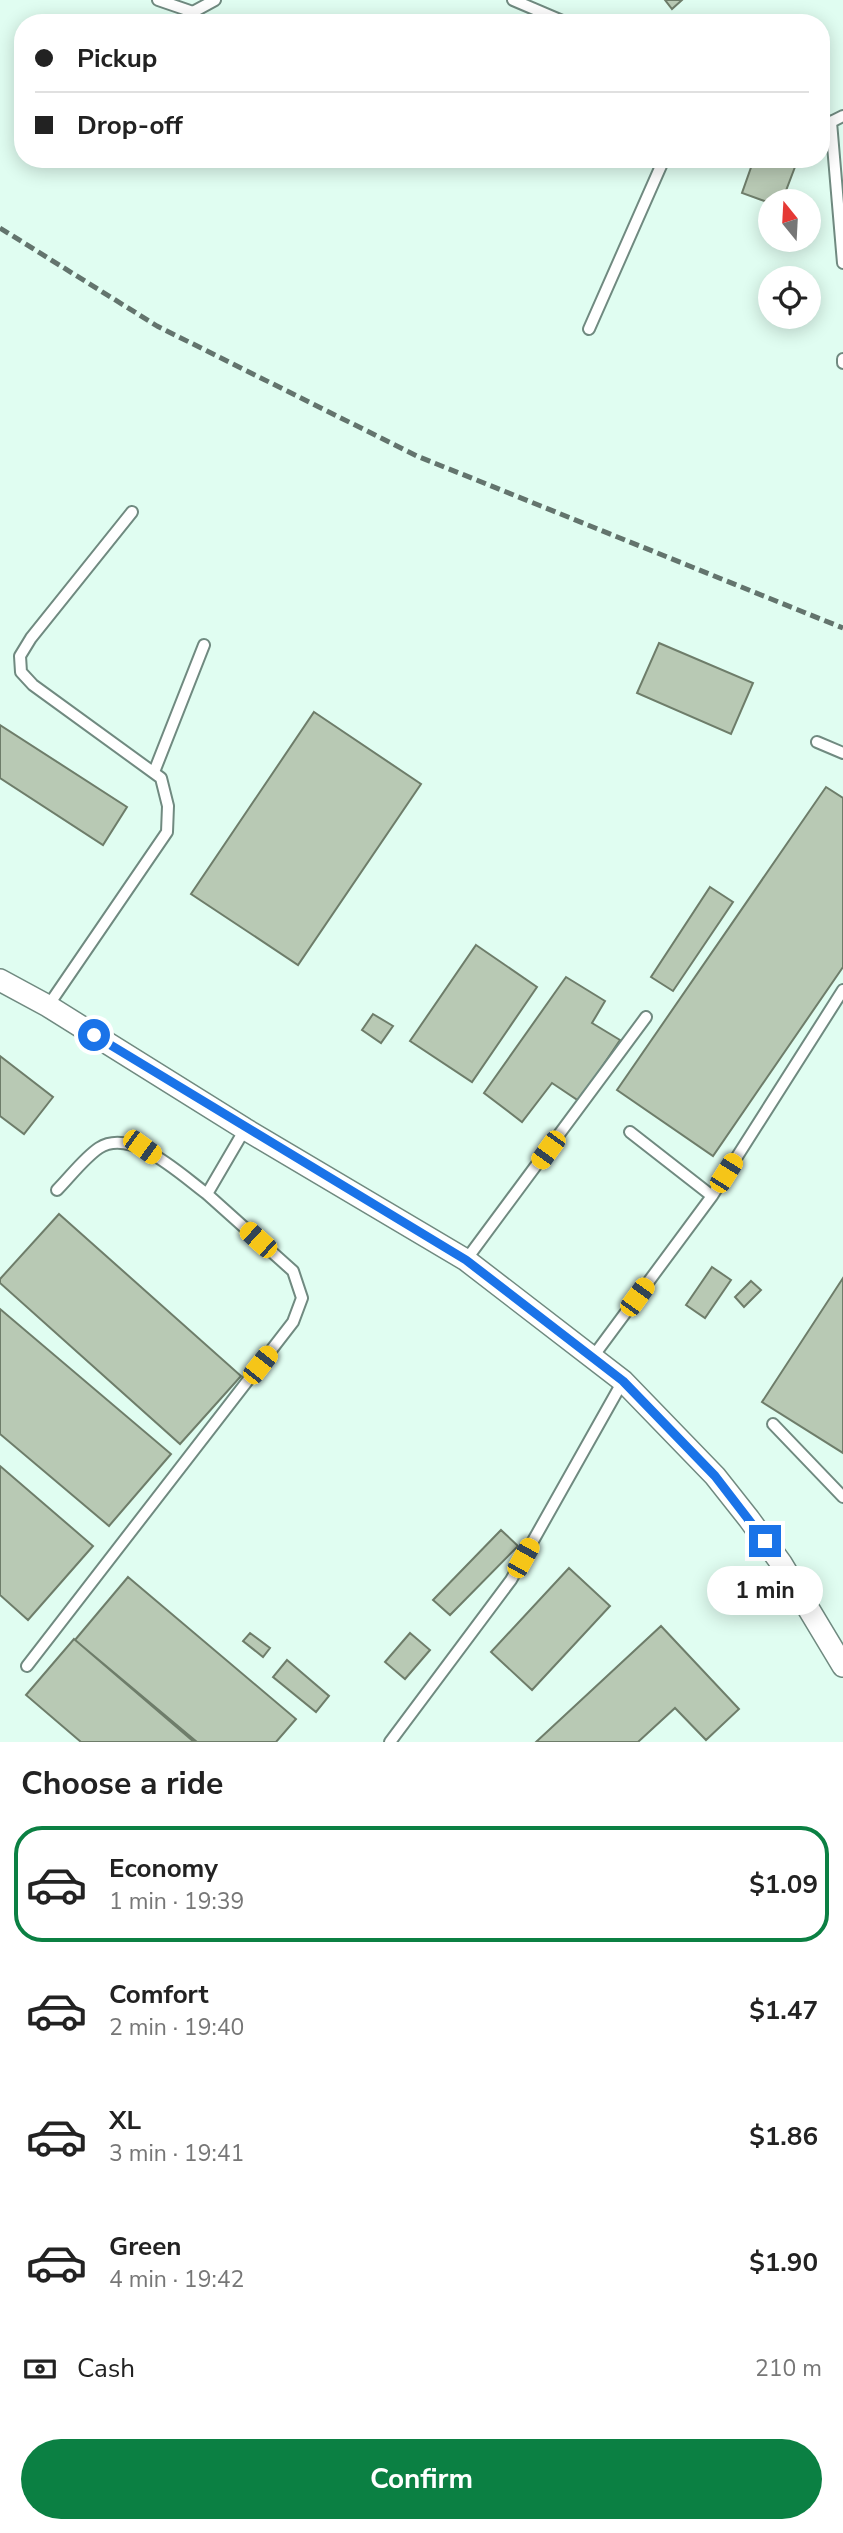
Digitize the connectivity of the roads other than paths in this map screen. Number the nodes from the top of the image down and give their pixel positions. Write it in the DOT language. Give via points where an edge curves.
graph roads {
  1 [pos="158,0"];
  2 [pos="215,0"];
  3 [pos="513,0"];
  4 [pos="545,14"];
  5 [pos="830,154"];
  6 [pos="660,168"];
  7 [pos="843,263"];
  8 [pos="589,329"];
  9 [pos="132,512"];
  10 [pos="204,645"];
  11 [pos="817,742"];
  12 [pos="843,753"];
  13 [pos="153,772"];
  14 [pos="0,981"];
  15 [pos="843,990"];
  16 [pos="48,1006"];
  17 [pos="646,1017"];
  18 [pos="245,1129"];
  19 [pos="630,1132"];
  20 [pos="57,1190"];
  21 [pos="206,1194"];
  22 [pos="712,1196"];
  23 [pos="466,1260"];
  24 [pos="592,1358"];
  25 [pos="623,1381"];
  26 [pos="773,1424"];
  27 [pos="843,1497"];
  28 [pos="27,1666"];
  29 [pos="843,1666"];
  30 [pos="390,1742"];
  1 -- 2 [label="lane" via="193,12"];
  3 -- 4 [label="lane"];
  5 -- 7 [label="lane"];
  6 -- 8 [label="lane"];
  9 -- 13 [label="lane" via="31,638 20,656 21,672"];
  10 -- 13 [label="lane"];
  11 -- 12 [label="lane"];
  13 -- 16 [label="lane" via="161,778 168,806 167,832"];
  14 -- 16 [label="street"];
  15 -- 22 [label="lane"];
  16 -- 18 [label="street"];
  17 -- 23 [label="lane"];
  18 -- 21 [label="lane"];
  18 -- 23 [label="street"];
  19 -- 22 [label="lane"];
  20 -- 21 [label="lane" via="99,1148 114,1142 142,1147"];
  21 -- 28 [label="lane" via="293,1270 302,1298 293,1322"];
  22 -- 24 [label="lane"];
  23 -- 24 [label="street"];
  24 -- 25 [label="street"];
  25 -- 29 [label="street" via="715,1476 749,1519"];
  25 -- 30 [label="lane" via="511,1580"];
  26 -- 27 [label="lane"];
}
